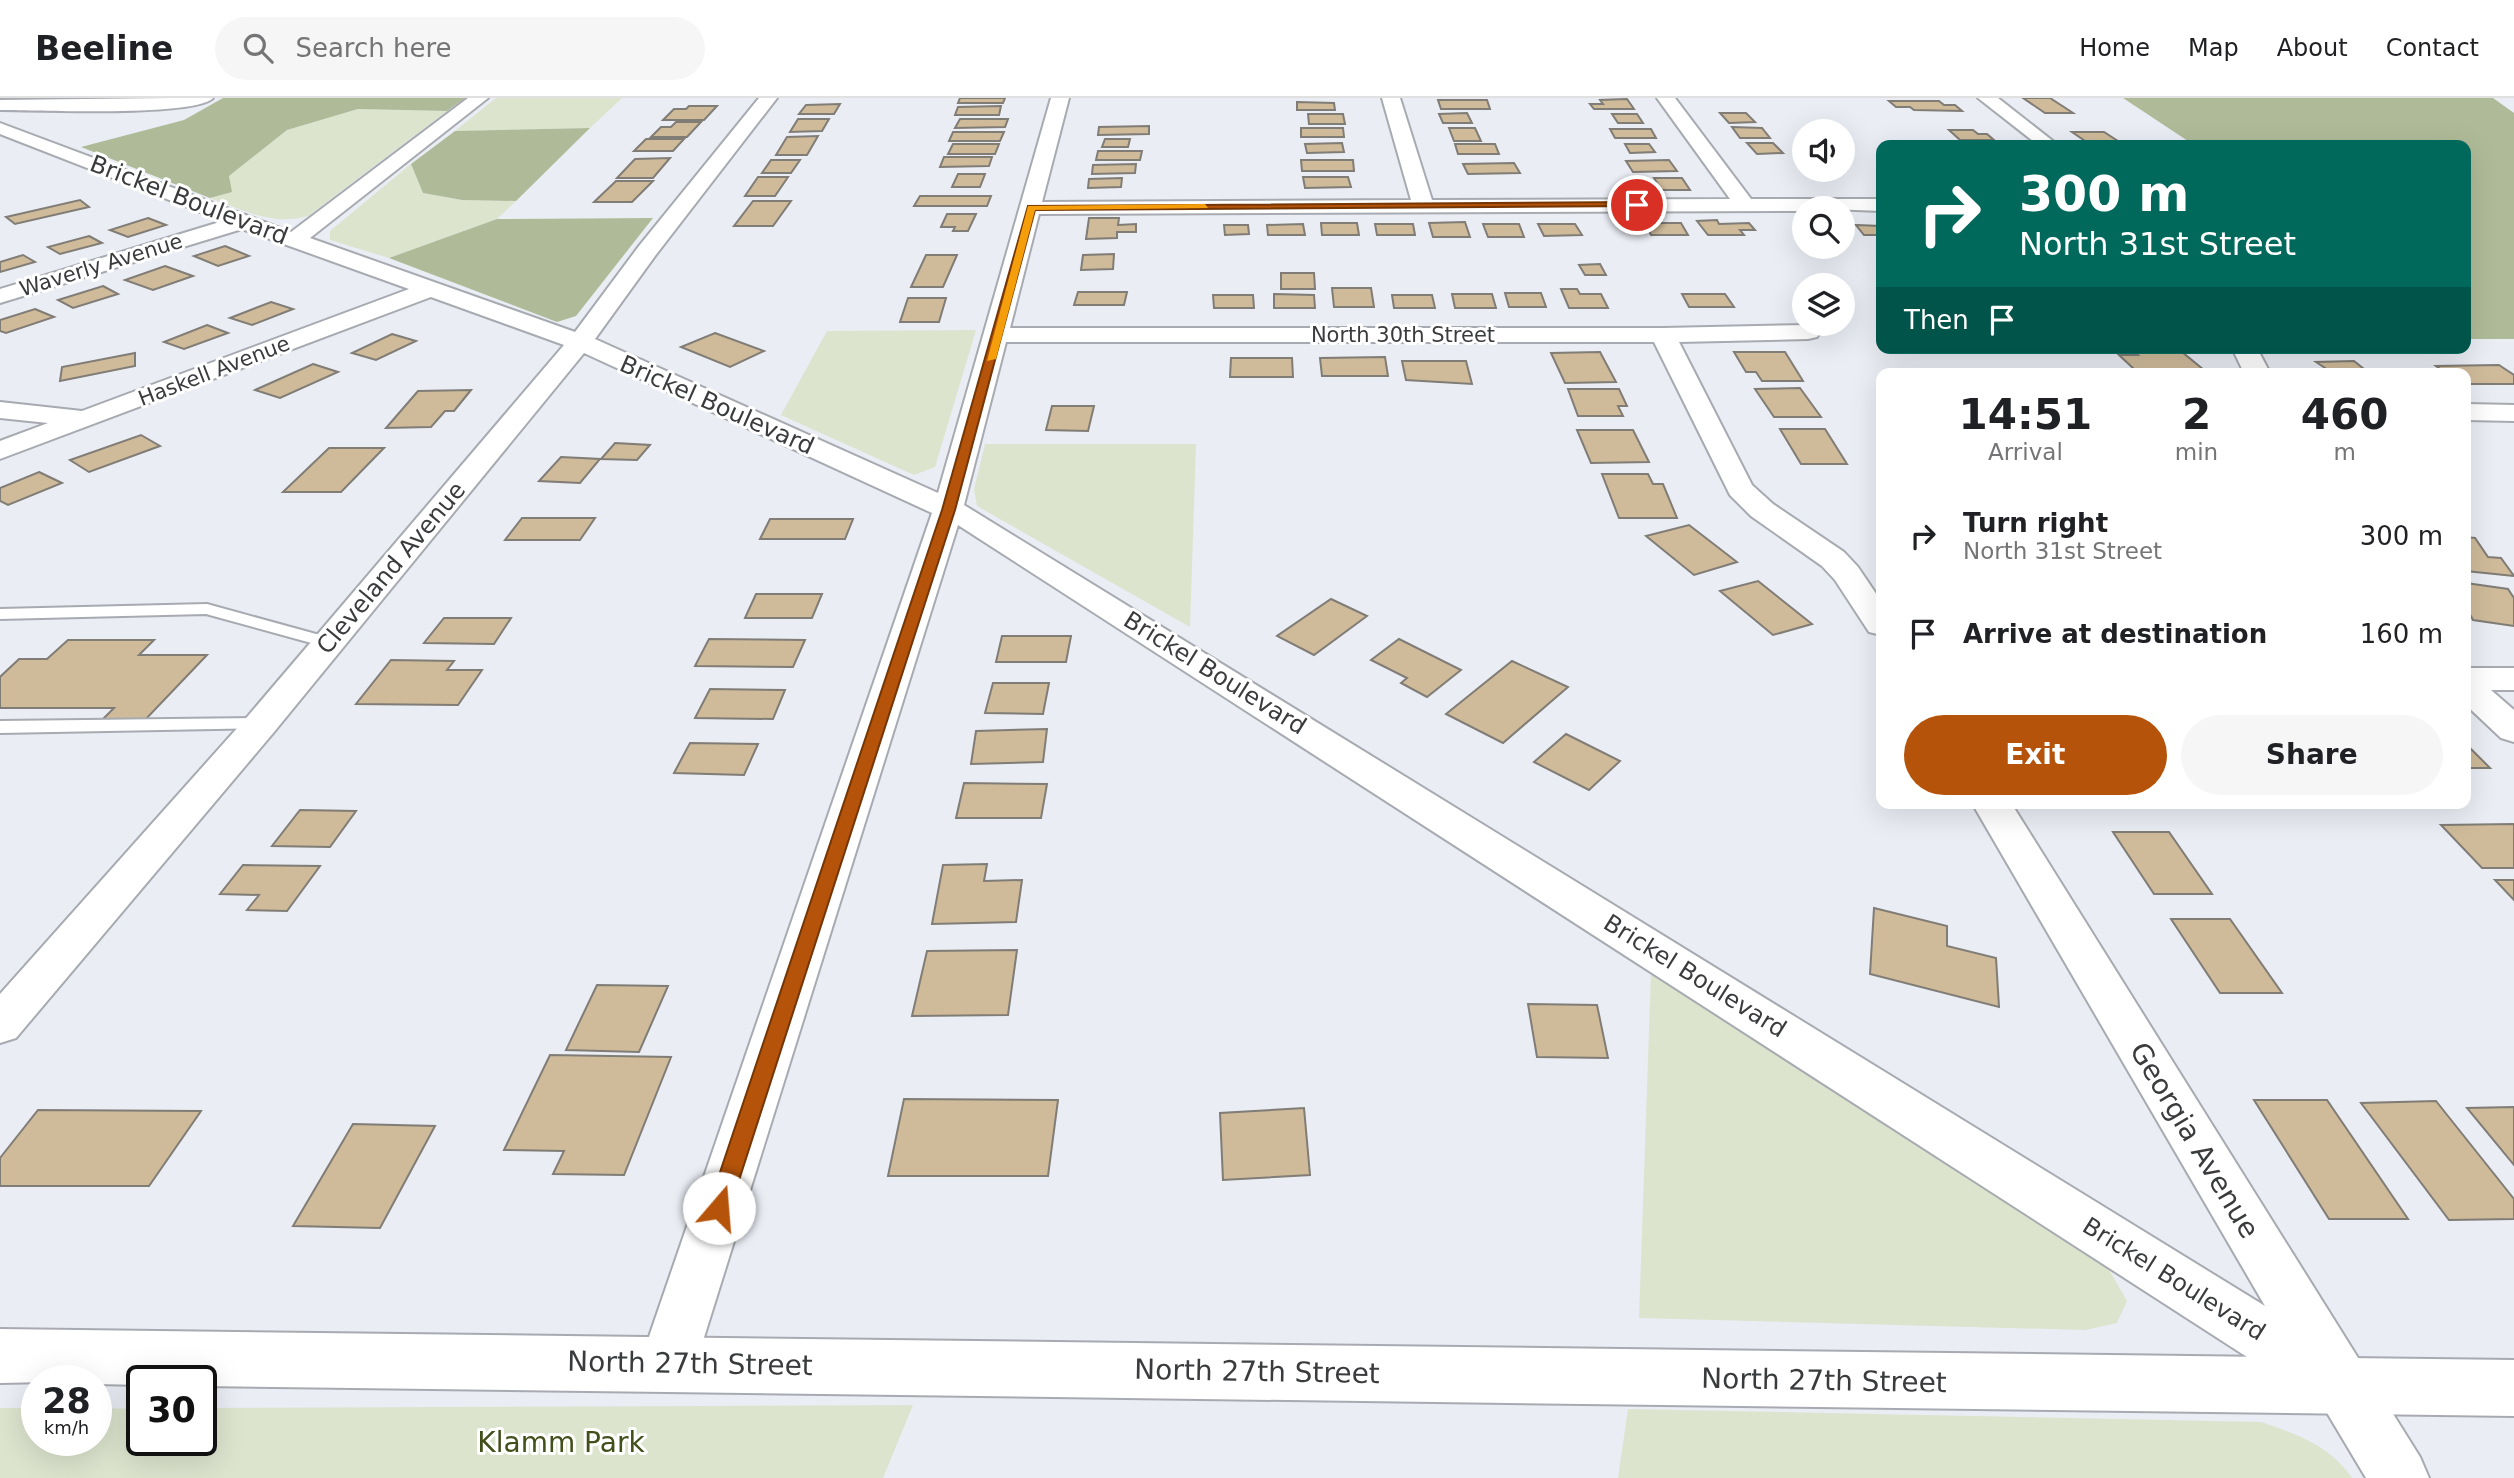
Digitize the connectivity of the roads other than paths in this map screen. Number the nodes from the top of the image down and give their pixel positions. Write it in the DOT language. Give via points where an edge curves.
graph roads {
  1 [pos="204,98"];
  2 [pos="479,98"];
  3 [pos="768,98"];
  4 [pos="1060,98"];
  5 [pos="1391,98"];
  6 [pos="1666,98"];
  7 [pos="1987,98"];
  8 [pos="0,105"];
  9 [pos="0,128"];
  10 [pos="2042,140"];
  11 [pos="1744,204"];
  12 [pos="1423,205"];
  13 [pos="1876,205"];
  14 [pos="1031,208"];
  15 [pos="243,222"];
  16 [pos="294,240"];
  17 [pos="428,290"];
  18 [pos="0,296"];
  19 [pos="1792,332"];
  20 [pos="998,335"];
  21 [pos="1663,335"];
  22 [pos="580,342"];
  23 [pos="0,410"];
  24 [pos="2471,412"];
  25 [pos="2514,413"];
  26 [pos="85,419"];
  27 [pos="0,452"];
  28 [pos="948,510"];
  29 [pos="0,614"];
  30 [pos="1876,618"];
  31 [pos="332,639"];
  32 [pos="2471,679"];
  33 [pos="2514,679"];
  34 [pos="2471,691"];
  35 [pos="261,724"];
  36 [pos="0,727"];
  37 [pos="2514,730"];
  38 [pos="1995,809"];
  39 [pos="0,1025"];
  40 [pos="0,1356"];
  41 [pos="668,1363"];
  42 [pos="2345,1387"];
  43 [pos="2514,1388"];
  44 [pos="2399,1478"];
  1 -- 8 [label="street" via="185,103"];
  2 -- 16 [label="street"];
  3 -- 22 [label="street, Cleveland Avenue"];
  4 -- 14 [label="street"];
  5 -- 12 [label="street"];
  6 -- 11 [label="street"];
  7 -- 10 [label="street"];
  9 -- 15 [label="street, Brickel Boulevard"];
  11 -- 12 [label="street"];
  11 -- 13 [label="street"];
  12 -- 14 [label="street"];
  14 -- 20 [label="street"];
  15 -- 16 [label="street, Brickel Boulevard"];
  15 -- 18 [label="street, Waverly Avenue"];
  16 -- 17 [label="street, Brickel Boulevard"];
  17 -- 22 [label="street, Brickel Boulevard"];
  17 -- 26 [label="street, Haskell Avenue"];
  19 -- 21 [label="street, North 30th Street"];
  20 -- 21 [label="street, North 30th Street"];
  20 -- 28 [label="street"];
  21 -- 30 [label="street" via="1740,489 1762,510 1833,559"];
  22 -- 28 [label="street, Brickel Boulevard"];
  22 -- 31 [label="street, Cleveland Avenue"];
  23 -- 26 [label="street"];
  24 -- 25 [label="street"];
  26 -- 27 [label="street, Haskell Avenue"];
  28 -- 41 [label="street"];
  28 -- 42 [label="street, Brickel Boulevard" via="1018,548"];
  29 -- 31 [label="lane" via="207,609 315,639"];
  31 -- 35 [label="street, Cleveland Avenue"];
  32 -- 33 [label="street"];
  34 -- 37 [label="street"];
  35 -- 36 [label="lane"];
  35 -- 39 [label="street, Cleveland Avenue"];
  38 -- 42 [label="street, Georgia Avenue"];
  40 -- 41 [label="street, North 27th Street"];
  41 -- 42 [label="street, North 27th Street"];
  42 -- 43 [label="street, North 27th Street"];
  42 -- 44 [label="street, Georgia Avenue"];
}
